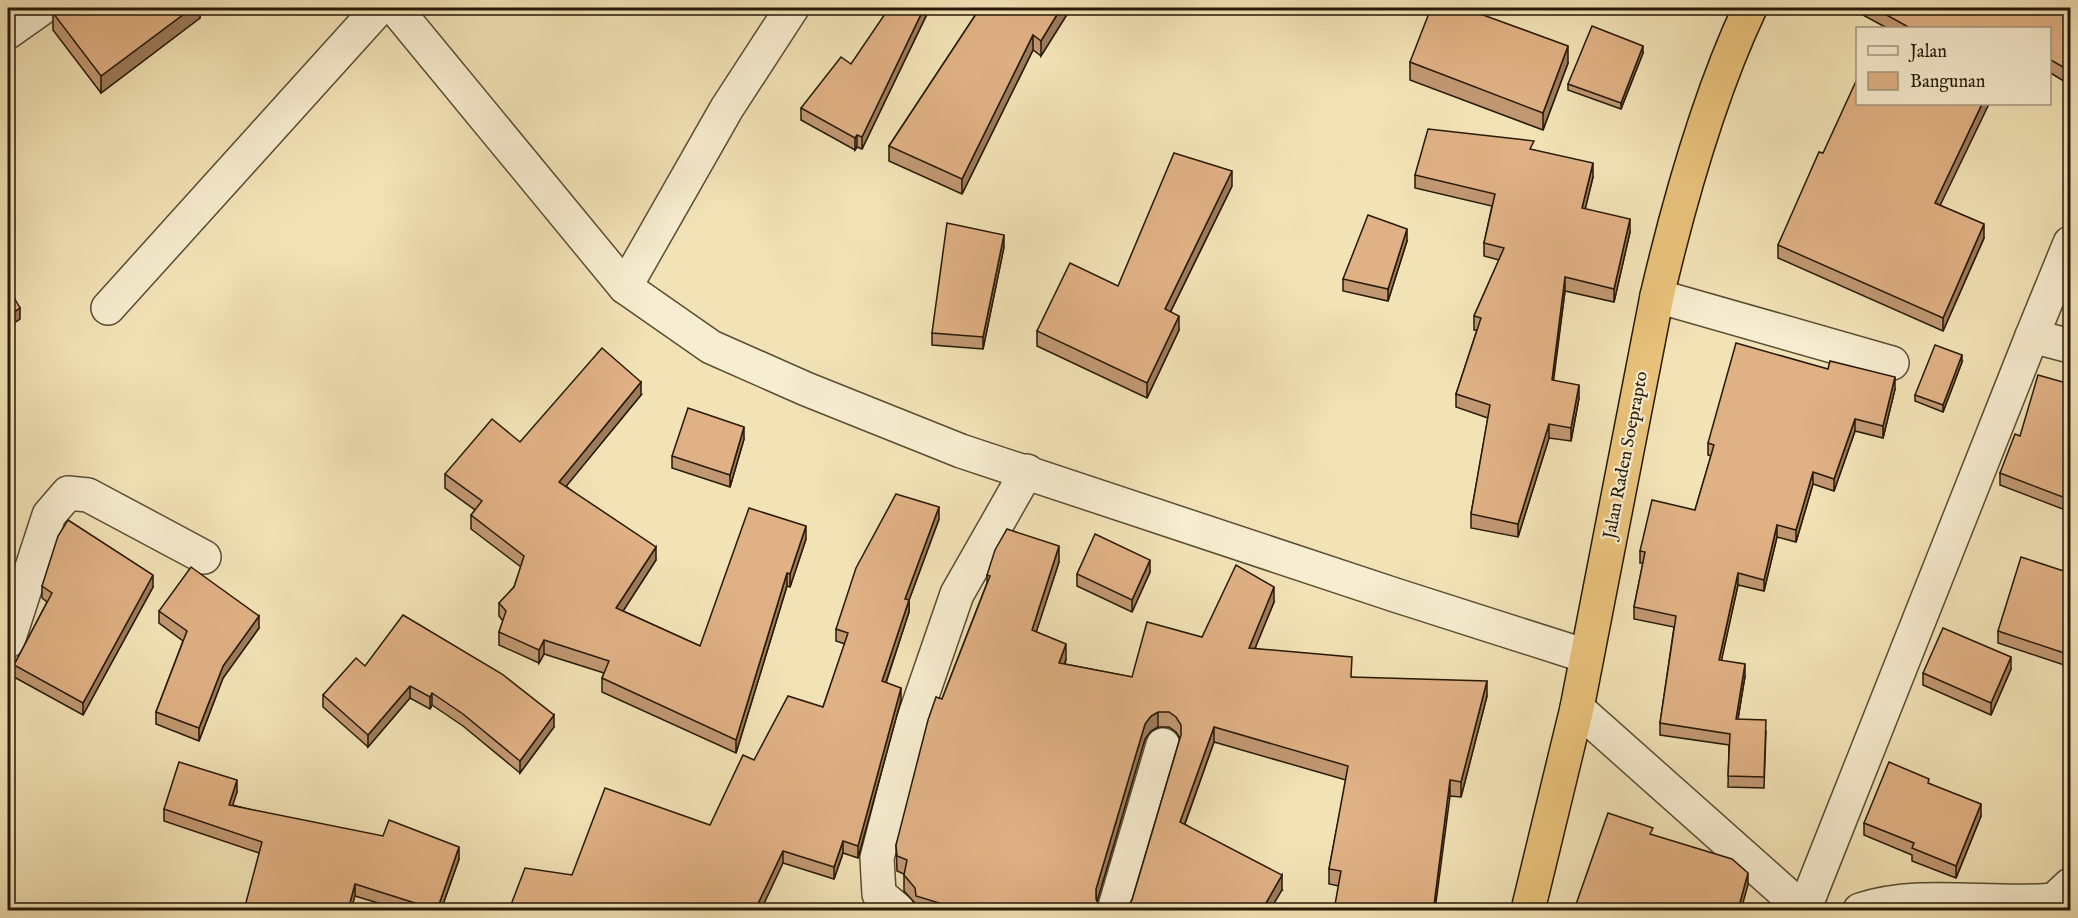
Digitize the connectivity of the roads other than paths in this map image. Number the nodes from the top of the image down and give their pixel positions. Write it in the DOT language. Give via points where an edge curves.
graph roads {
  1 [pos="42,8"];
  2 [pos="379,8"];
  3 [pos="395,8"];
  4 [pos="792,8"];
  5 [pos="1750,8"];
  6 [pos="8,32"];
  7 [pos="2070,243"];
  8 [pos="625,287"];
  9 [pos="1657,296"];
  10 [pos="108,308"];
  11 [pos="2032,336"];
  12 [pos="2070,346"];
  13 [pos="1892,363"];
  14 [pos="1027,471"];
  15 [pos="204,557"];
  16 [pos="8,641"];
  17 [pos="1586,656"];
  18 [pos="1577,708"];
  19 [pos="1163,745"];
  20 [pos="2070,885"];
  21 [pos="898,910"];
  22 [pos="1114,910"];
  23 [pos="1528,910"];
  24 [pos="1804,910"];
  25 [pos="1860,910"];
  1 -- 6 [label="street"];
  2 -- 10 [label="street"];
  3 -- 8 [label="street"];
  4 -- 8 [label="street" via="727,108"];
  5 -- 9 [label="highway, Jalan Raden Soeprapto" via="1732,46 1683,198"];
  7 -- 11 [label="street"];
  8 -- 14 [label="street" via="711,347 950,447"];
  9 -- 13 [label="street"];
  9 -- 17 [label="highway, Jalan Raden Soeprapto"];
  11 -- 12 [label="street"];
  11 -- 24 [label="street"];
  14 -- 17 [label="street" via="1395,596"];
  14 -- 21 [label="street" via="957,594 910,730 877,858 879,894"];
  15 -- 16 [label="street" via="88,495 68,493 49,515"];
  17 -- 18 [label="highway, Jalan Raden Soeprapto"];
  18 -- 23 [label="highway, Jalan Raden Soeprapto"];
  18 -- 24 [label="street"];
  19 -- 22 [label="street"];
  20 -- 25 [label="street" via="2054,900 1904,901"];
}
